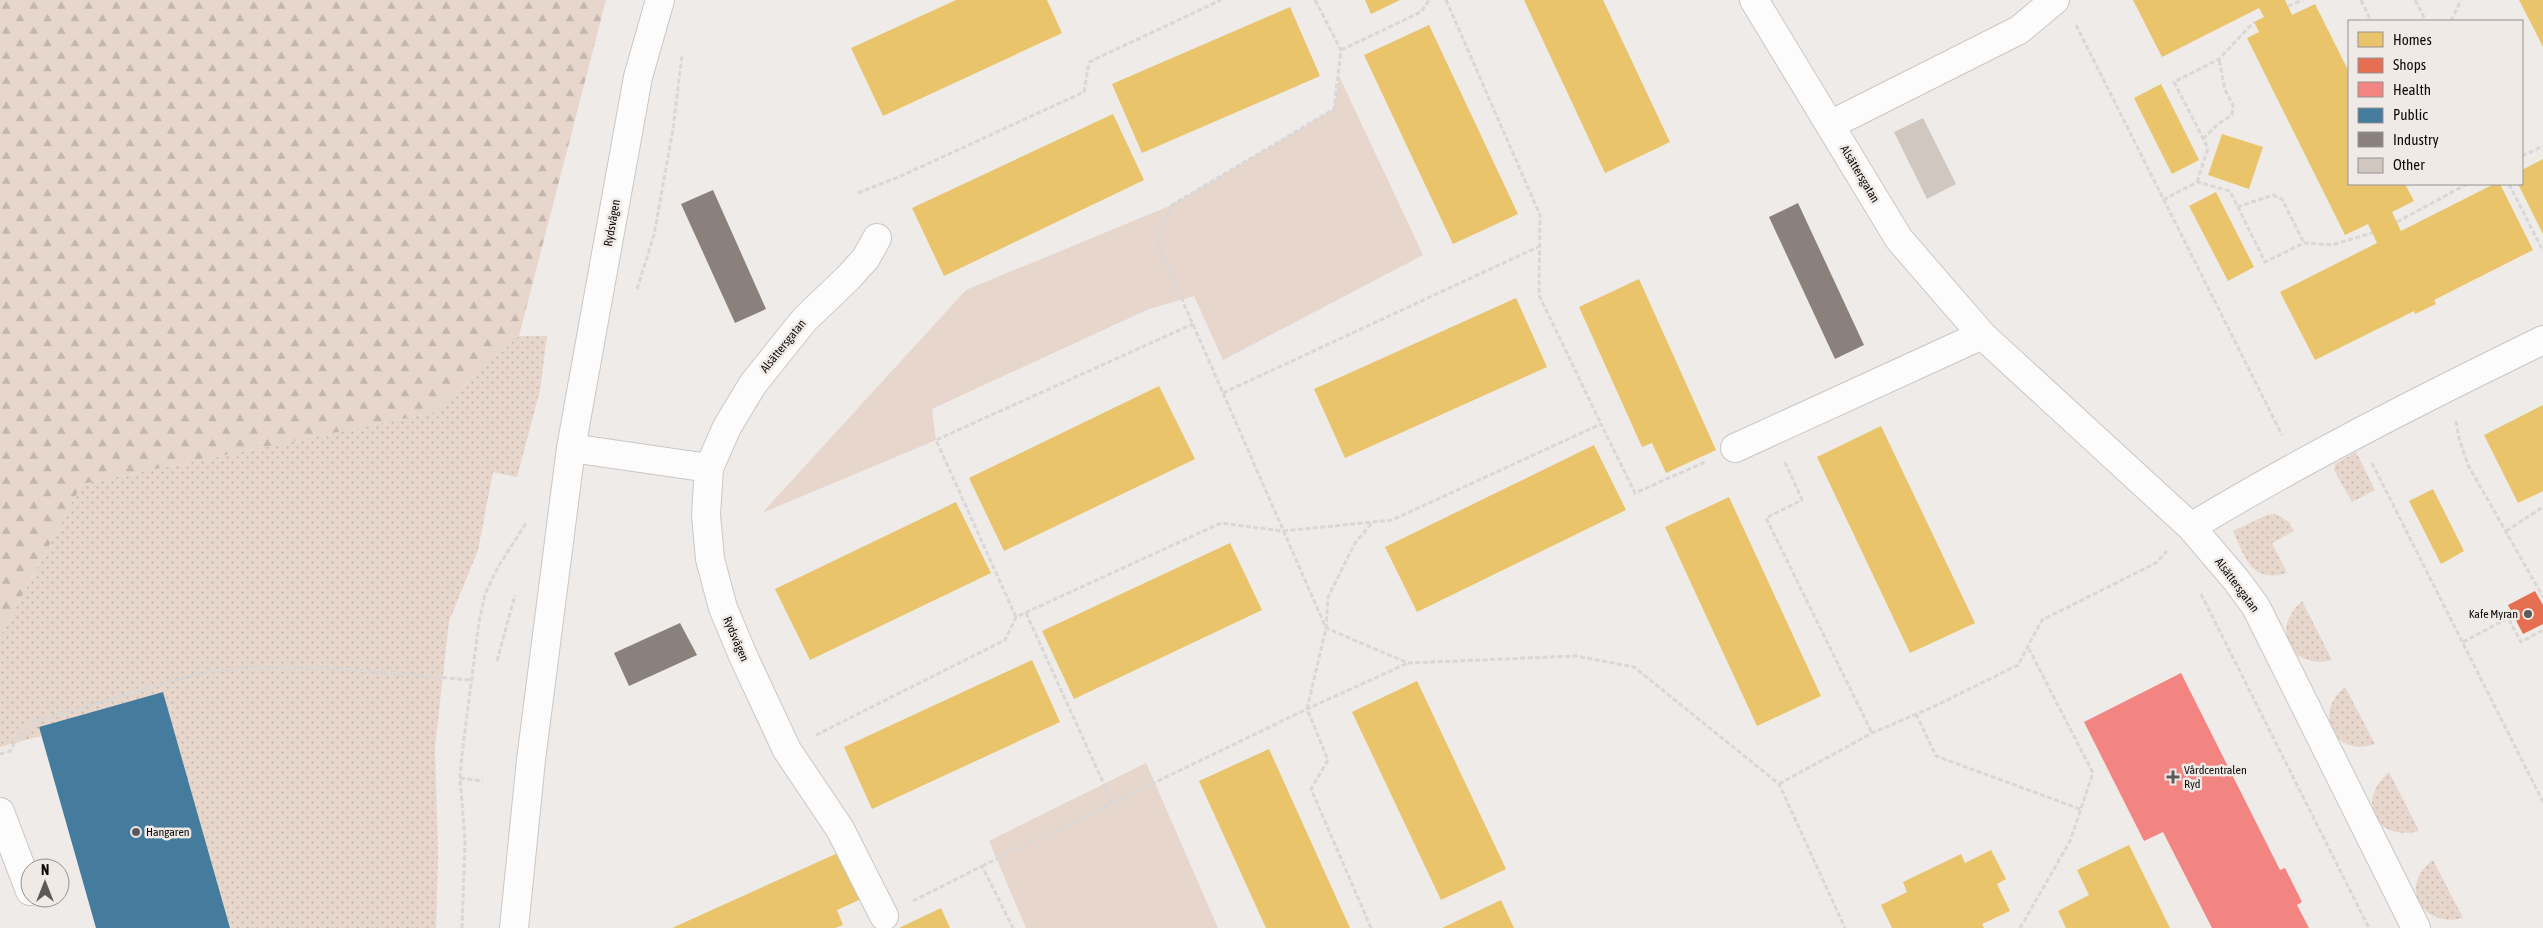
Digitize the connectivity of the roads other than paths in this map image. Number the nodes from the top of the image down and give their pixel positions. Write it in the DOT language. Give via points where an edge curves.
graph roads {
  1 [pos="660,0"];
  2 [pos="1754,0"];
  3 [pos="2064,9"];
  4 [pos="1830,125"];
  5 [pos="876,238"];
  6 [pos="1982,335"];
  7 [pos="2543,340"];
  8 [pos="571,448"];
  9 [pos="1735,448"];
  10 [pos="709,468"];
  11 [pos="2191,527"];
  12 [pos="0,812"];
  13 [pos="20,864"];
  14 [pos="884,916"];
  15 [pos="514,928"];
  16 [pos="2416,928"];
  1 -- 8 [label="street, Rydsvägen" via="638,77"];
  2 -- 4 [label="street, Alsättersgatan"];
  3 -- 4 [label="street"];
  4 -- 6 [label="street, Alsättersgatan" via="1899,239"];
  5 -- 10 [label="street, Alsättersgatan" via="866,258 805,318 753,384 727,427"];
  6 -- 9 [label="street"];
  6 -- 11 [label="street, Alsättersgatan"];
  7 -- 11 [label="street" via="2357,433"];
  8 -- 10 [label="street"];
  8 -- 15 [label="street, Rydsvägen" via="531,760"];
  10 -- 14 [label="street, Rydsvägen" via="706,515 709,550 723,608 787,750 840,829"];
  11 -- 16 [label="street, Alsättersgatan" via="2256,607"];
  12 -- 13 [label="street"];
}
